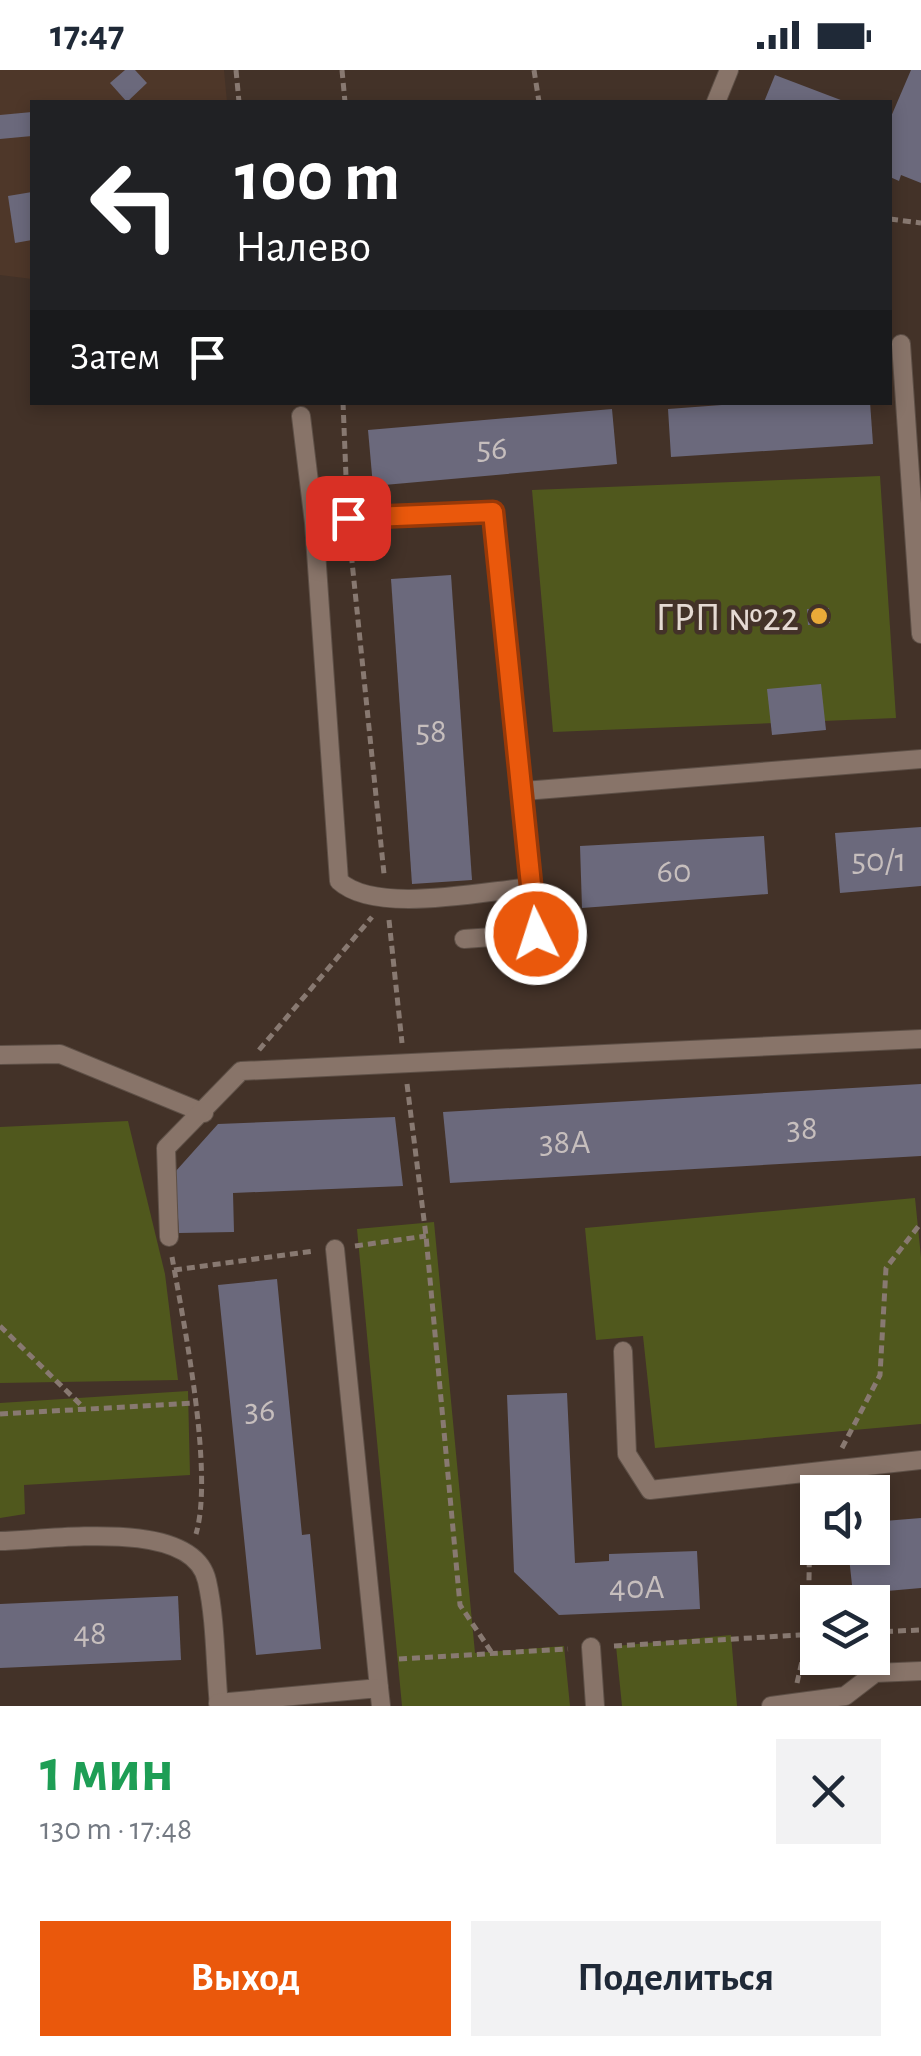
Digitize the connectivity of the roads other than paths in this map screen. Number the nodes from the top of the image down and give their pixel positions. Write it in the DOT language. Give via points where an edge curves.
graph roads {
  1 [pos="729,70"];
  2 [pos="717,100"];
  3 [pos="921,340"];
  4 [pos="896,345"];
  5 [pos="302,416"];
  6 [pos="314,522"];
  7 [pos="921,634"];
  8 [pos="921,759"];
  9 [pos="524,791"];
  10 [pos="533,887"];
  11 [pos="464,939"];
  12 [pos="921,1038"];
  13 [pos="0,1055"];
  14 [pos="204,1113"];
  15 [pos="168,1237"];
  16 [pos="335,1248"];
  17 [pos="623,1351"];
  18 [pos="921,1460"];
  19 [pos="0,1541"];
  20 [pos="591,1647"];
  21 [pos="921,1671"];
  22 [pos="380,1697"];
  23 [pos="218,1704"];
  24 [pos="595,1706"];
  25 [pos="771,1706"];
  1 -- 2 [label="lane"];
  3 -- 4 [label="lane"];
  4 -- 7 [label="lane"];
  5 -- 6 [label="lane"];
  6 -- 9 [label="lane" via="493,512"];
  6 -- 10 [label="lane" via="340,881 354,894 387,900"];
  8 -- 9 [label="lane"];
  9 -- 10 [label="lane"];
  10 -- 11 [label="lane" via="536,934"];
  12 -- 14 [label="lane" via="241,1071"];
  13 -- 14 [label="lane" via="60,1054"];
  14 -- 15 [label="lane" via="166,1148"];
  16 -- 22 [label="lane"];
  17 -- 18 [label="lane" via="627,1454 650,1490"];
  19 -- 23 [label="lane" via="159,1539 189,1550 206,1578"];
  20 -- 24 [label="lane"];
  21 -- 25 [label="lane" via="875,1673 844,1696"];
  22 -- 23 [label="lane"];
}
